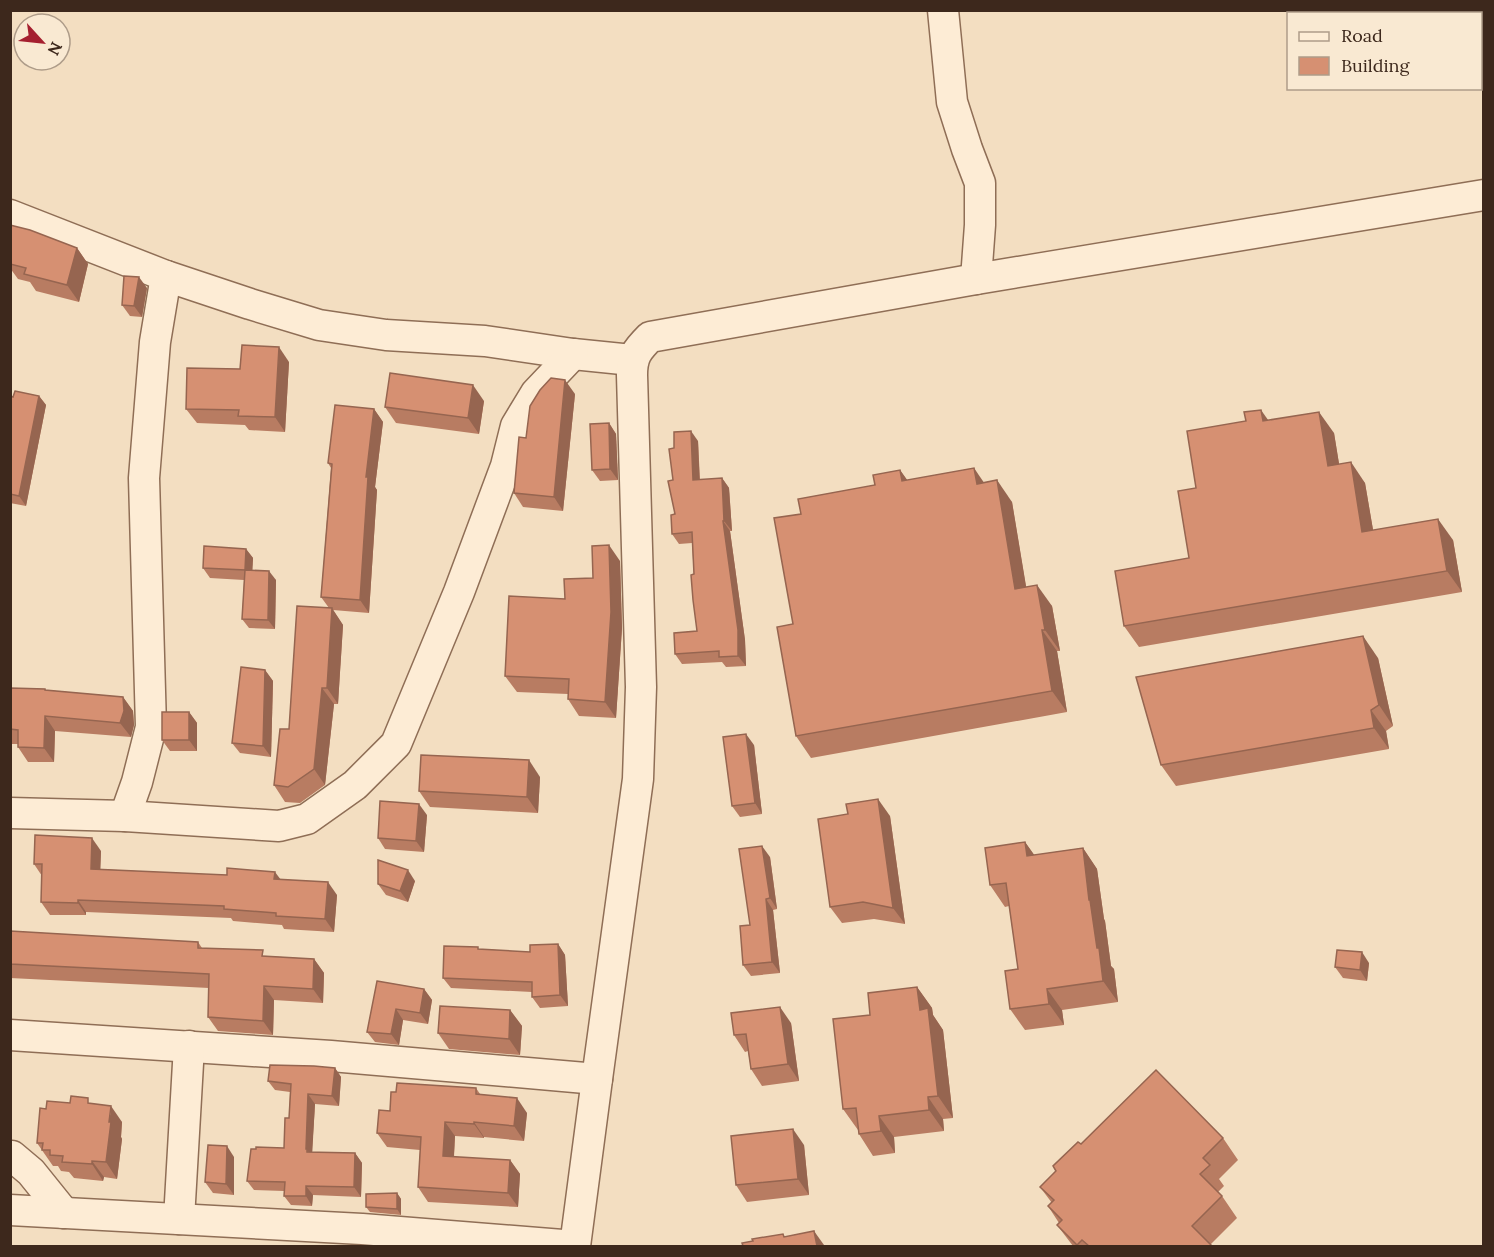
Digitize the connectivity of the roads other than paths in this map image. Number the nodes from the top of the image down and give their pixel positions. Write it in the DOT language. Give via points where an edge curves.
graph roads {
  1 [pos="943,10"];
  2 [pos="1484,195"];
  3 [pos="10,215"];
  4 [pos="166,276"];
  5 [pos="976,279"];
  6 [pos="573,354"];
  7 [pos="632,360"];
  8 [pos="10,813"];
  9 [pos="125,816"];
  10 [pos="10,1035"];
  11 [pos="189,1046"];
  12 [pos="597,1079"];
  13 [pos="11,1155"];
  14 [pos="10,1210"];
  15 [pos="64,1213"];
  16 [pos="179,1219"];
  17 [pos="575,1246"];
  1 -- 5 [label="street" via="952,102 980,183"];
  2 -- 5 [label="street"];
  3 -- 4 [label="street"];
  4 -- 6 [label="street" via="319,325"];
  4 -- 9 [label="street" via="155,342 144,478 151,727"];
  5 -- 7 [label="street" via="650,337"];
  6 -- 7 [label="street"];
  6 -- 9 [label="street" via="536,393 516,426 506,466 459,592 396,744 355,785 307,819 279,826"];
  7 -- 12 [label="street" via="641,687 638,779"];
  8 -- 9 [label="street"];
  10 -- 11 [label="street"];
  11 -- 12 [label="street"];
  11 -- 16 [label="street"];
  12 -- 17 [label="street"];
  13 -- 15 [label="street" via="31,1172"];
  14 -- 15 [label="street"];
  15 -- 16 [label="street"];
  16 -- 17 [label="street"];
}
